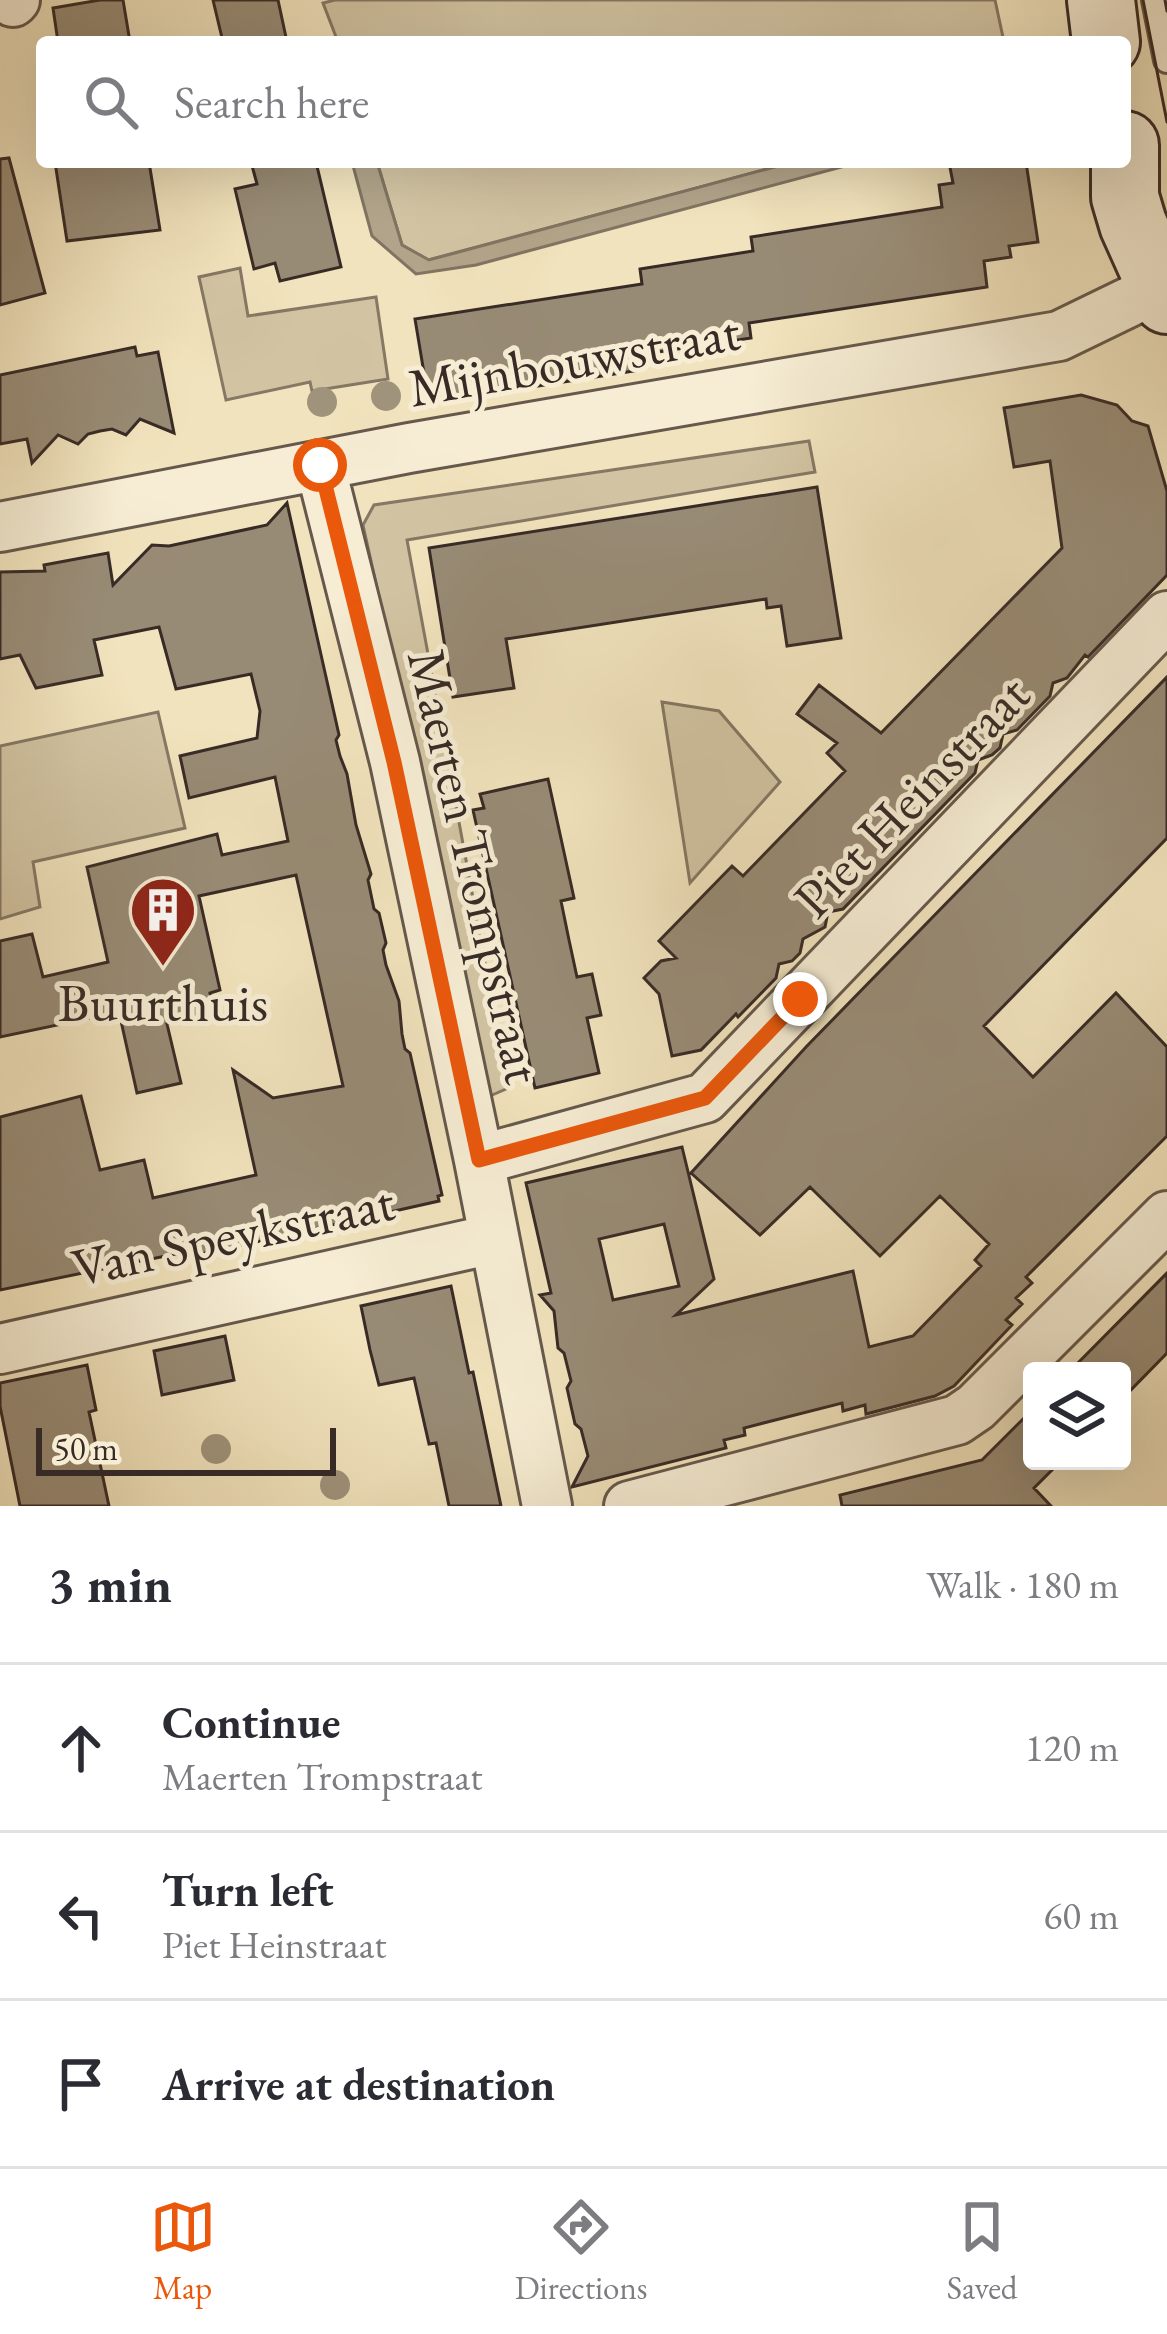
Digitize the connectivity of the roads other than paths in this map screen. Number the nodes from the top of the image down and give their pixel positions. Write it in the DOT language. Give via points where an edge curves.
graph roads {
  1 [pos="1101,0"];
  2 [pos="1155,0"];
  3 [pos="1105,36"];
  4 [pos="1167,60"];
  5 [pos="1126,168"];
  6 [pos="1164,275"];
  7 [pos="320,465"];
  8 [pos="0,526"];
  9 [pos="1167,616"];
  10 [pos="479,1160"];
  11 [pos="1167,1216"];
  12 [pos="493,1239"];
  13 [pos="0,1349"];
  14 [pos="547,1506"];
  15 [pos="629,1506"];
  1 -- 3 [label="main road"];
  2 -- 4 [label="lane"];
  5 -- 6 [label="main road" via="1125,197"];
  6 -- 7 [label="street, Mijnbouwstraat" via="1059,336"];
  7 -- 8 [label="street, Mijnbouwstraat"];
  7 -- 10 [label="street, Maerten Trompstraat"];
  9 -- 10 [label="street, Piet Heinstraat" via="705,1098"];
  10 -- 12 [label="street, Maerten Trompstraat"];
  11 -- 15 [label="street" via="957,1420"];
  12 -- 13 [label="street, Van Speykstraat"];
  12 -- 14 [label="street, Maerten Trompstraat"];
}
